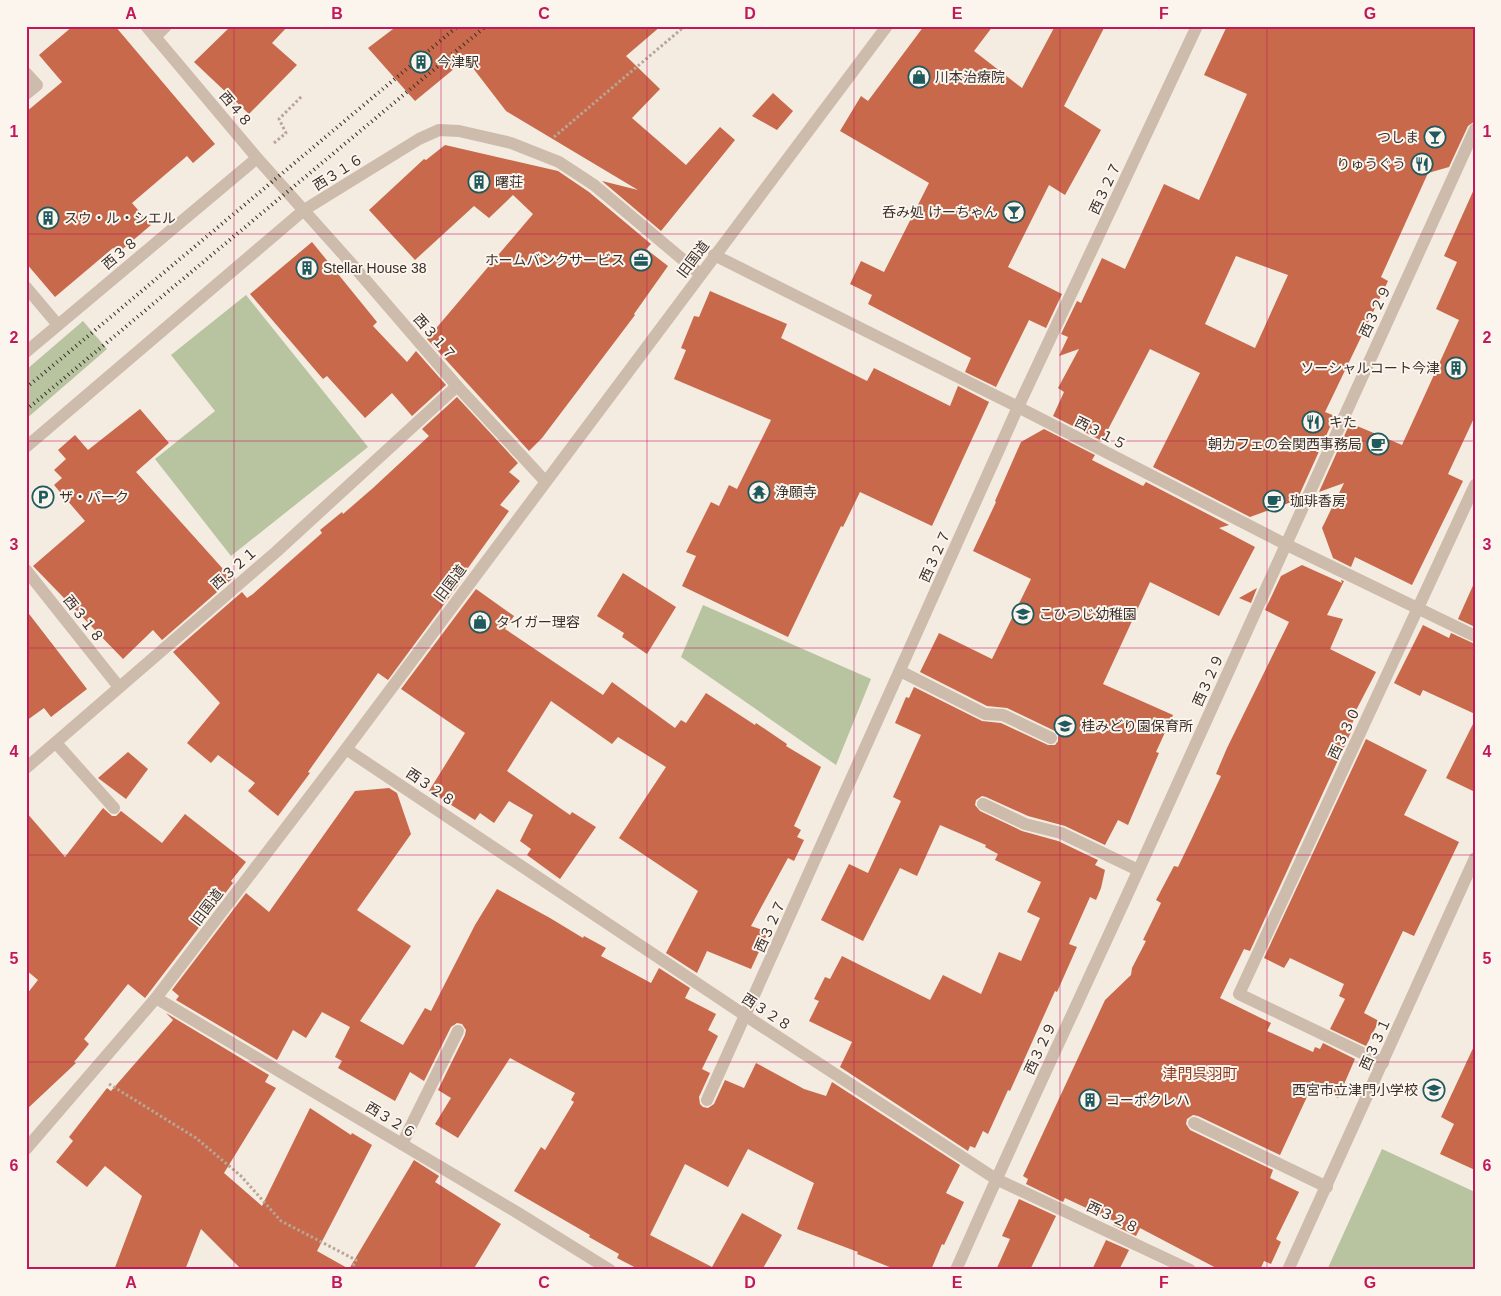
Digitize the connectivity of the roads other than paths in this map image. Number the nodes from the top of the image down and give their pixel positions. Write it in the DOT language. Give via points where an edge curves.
graph roads {
  1 [pos="146,26"];
  2 [pos="166,26"];
  3 [pos="887,26"];
  4 [pos="1197,26"];
  5 [pos="155,37"];
  6 [pos="26,73"];
  7 [pos="26,94"];
  8 [pos="1475,129"];
  9 [pos="257,158"];
  10 [pos="304,210"];
  11 [pos="714,255"];
  12 [pos="700,274"];
  13 [pos="26,287"];
  14 [pos="58,325"];
  15 [pos="26,352"];
  16 [pos="457,386"];
  17 [pos="1018,407"];
  18 [pos="26,446"];
  19 [pos="545,481"];
  20 [pos="1475,484"];
  21 [pos="1285,544"];
  22 [pos="26,570"];
  23 [pos="1418,609"];
  24 [pos="1475,636"];
  25 [pos="900,671"];
  26 [pos="119,687"];
  27 [pos="1051,738"];
  28 [pos="56,743"];
  29 [pos="346,749"];
  30 [pos="28,763"];
  31 [pos="983,804"];
  32 [pos="114,808"];
  33 [pos="1475,858"];
  34 [pos="1138,870"];
  35 [pos="156,998"];
  36 [pos="746,1016"];
  37 [pos="458,1031"];
  38 [pos="1383,1063"];
  39 [pos="706,1100"];
  40 [pos="1194,1124"];
  41 [pos="402,1144"];
  42 [pos="26,1149"];
  43 [pos="996,1179"];
  44 [pos="1327,1187"];
  45 [pos="610,1270"];
  46 [pos="956,1270"];
  47 [pos="1190,1270"];
  48 [pos="1288,1270"];
  1 -- 5 [label="street, 西４８"];
  2 -- 5 [label="street"];
  3 -- 11 [label="street, 旧国道"];
  4 -- 17 [label="street, 西３２７"];
  5 -- 9 [label="street, 西４８"];
  6 -- 7 [label="street" via="36,85"];
  8 -- 21 [label="street, 西３２９"];
  9 -- 10 [label="street, 西４８"];
  9 -- 14 [label="street, 西３８"];
  10 -- 12 [label="street, 西３１６" via="419,139 440,130 479,135 511,143 559,162 594,185"];
  10 -- 16 [label="street, 西３１７"];
  10 -- 18 [label="street, 西３１６"];
  11 -- 12 [label="street, 旧国道"];
  11 -- 17 [label="street, 西３１５"];
  12 -- 19 [label="street, 旧国道"];
  13 -- 14 [label="street"];
  14 -- 15 [label="street, 西３８"];
  16 -- 19 [label="street, 西３１７"];
  16 -- 26 [label="street, 西３２１" via="276,552"];
  17 -- 21 [label="street, 西３１５"];
  17 -- 25 [label="street, 西３２７"];
  19 -- 29 [label="street, 旧国道"];
  20 -- 23 [label="street, 西３３０"];
  21 -- 23 [label="street, 西３１５"];
  21 -- 34 [label="street, 西３２９"];
  22 -- 26 [label="street, 西３１８"];
  23 -- 24 [label="street, 西３１５"];
  23 -- 38 [label="street, 西３３０" via="1239,994"];
  25 -- 27 [label="street" via="985,714 1003,715"];
  25 -- 36 [label="street, 西３２７"];
  26 -- 28 [label="street, 西３２１"];
  28 -- 30 [label="street, 西３２１"];
  28 -- 32 [label="street"];
  29 -- 35 [label="street, 旧国道"];
  29 -- 36 [label="street, 西３２８"];
  31 -- 34 [label="street" via="1025,824 1061,833"];
  33 -- 38 [label="street, 西３３１"];
  34 -- 43 [label="street, 西３２９"];
  35 -- 41 [label="street, 西３２６"];
  35 -- 42 [label="street, 旧国道"];
  36 -- 39 [label="street, 西３２７"];
  36 -- 43 [label="street, 西３２８"];
  37 -- 41 [label="street"];
  38 -- 44 [label="street, 西３３１"];
  40 -- 44 [label="street"];
  41 -- 45 [label="street, 西３２６"];
  43 -- 46 [label="street, 西３２９"];
  43 -- 47 [label="street, 西３２８"];
  44 -- 48 [label="street, 西３３１"];
}
